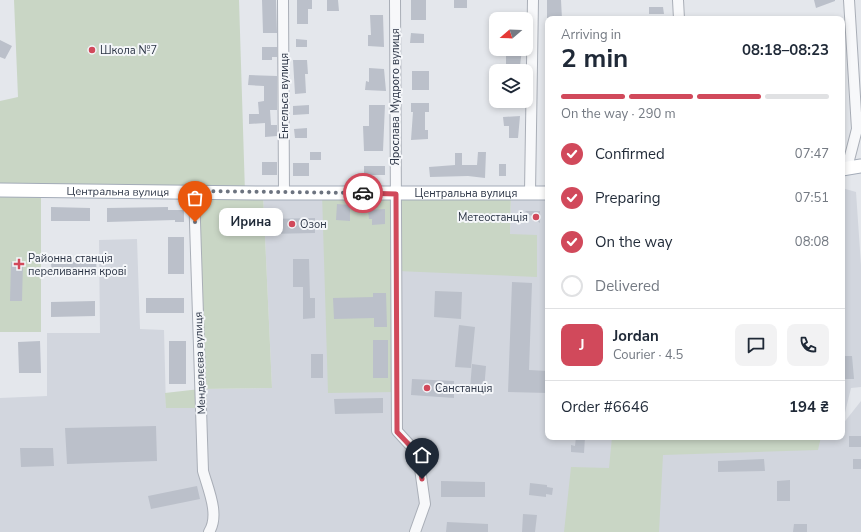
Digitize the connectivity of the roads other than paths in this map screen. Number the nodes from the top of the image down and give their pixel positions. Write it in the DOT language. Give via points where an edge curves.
graph roads {
  1 [pos="283,0"];
  2 [pos="395,0"];
  3 [pos="533,0"];
  4 [pos="678,0"];
  5 [pos="849,0"];
  6 [pos="679,16"];
  7 [pos="859,131"];
  8 [pos="845,165"];
  9 [pos="861,166"];
  10 [pos="845,168"];
  11 [pos="0,190"];
  12 [pos="194,191"];
  13 [pos="530,192"];
  14 [pos="284,193"];
  15 [pos="545,193"];
  16 [pos="396,194"];
  17 [pos="209,532"];
  18 [pos="414,532"];
  1 -- 14 [label="street, Енгельса вулиця"];
  2 -- 16 [label="street, Ярослава Мудрого вулиця"];
  3 -- 13 [label="street"];
  4 -- 6 [label="street"];
  5 -- 7 [label="street"];
  7 -- 8 [label="street"];
  9 -- 10 [label="main road"];
  11 -- 12 [label="main road, Центральна вулиця"];
  12 -- 14 [label="main road, Центральна вулиця"];
  12 -- 17 [label="street, Менделєєва вулиця" via="203,472 213,509 212,527"];
  13 -- 15 [label="main road, Центральна вулиця"];
  13 -- 16 [label="main road, Центральна вулиця"];
  14 -- 16 [label="main road, Центральна вулиця"];
  16 -- 18 [label="street, Ярослава Мудрого вулиця" via="397,432 418,454 425,504"];
}
